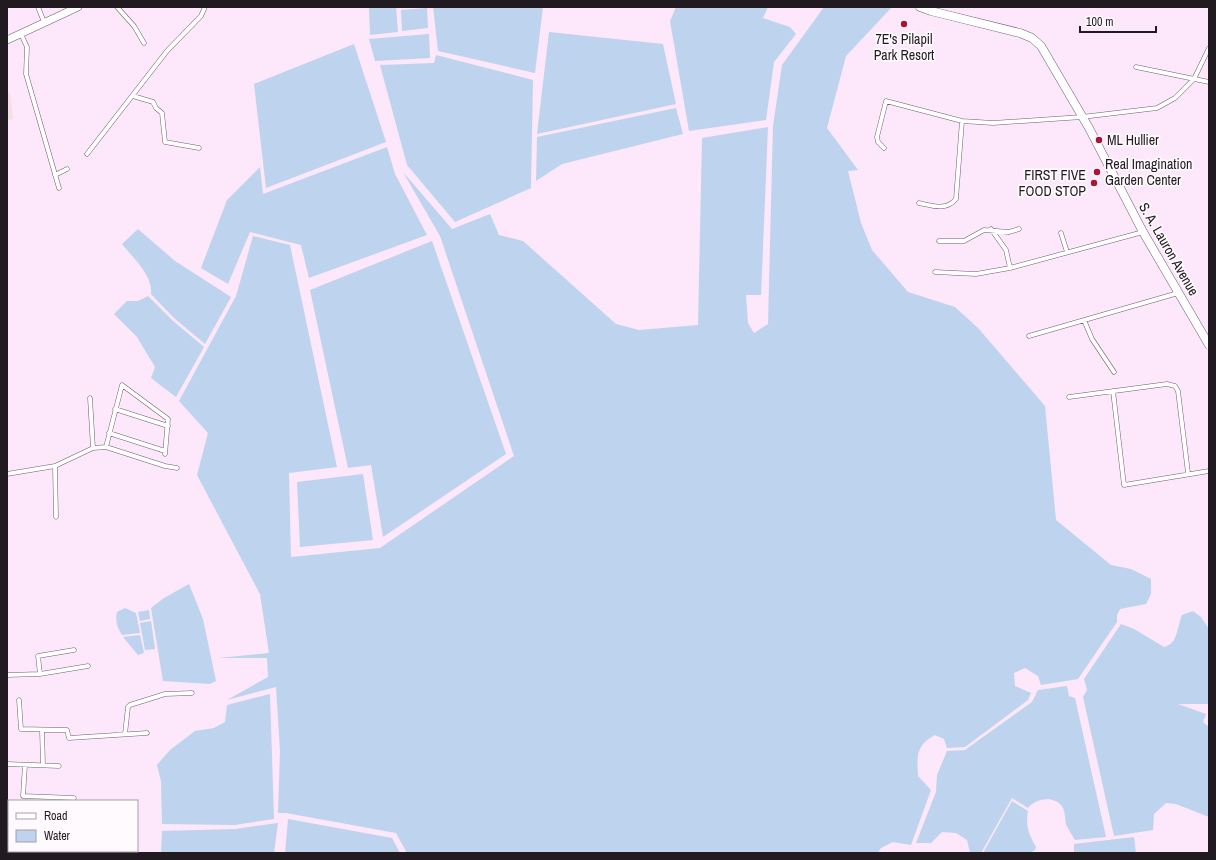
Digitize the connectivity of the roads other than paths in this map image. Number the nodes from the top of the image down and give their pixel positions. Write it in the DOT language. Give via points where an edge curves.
graph roads {
  1 [pos="38,7"];
  2 [pos="78,7"];
  3 [pos="117,7"];
  4 [pos="204,7"];
  5 [pos="920,7"];
  6 [pos="44,22"];
  7 [pos="21,34"];
  8 [pos="7,40"];
  9 [pos="144,43"];
  10 [pos="1209,48"];
  11 [pos="1136,67"];
  12 [pos="1194,79"];
  13 [pos="1209,82"];
  14 [pos="133,96"];
  15 [pos="1082,117"];
  16 [pos="962,121"];
  17 [pos="199,148"];
  18 [pos="884,148"];
  19 [pos="87,154"];
  20 [pos="67,169"];
  21 [pos="55,175"];
  22 [pos="59,188"];
  23 [pos="919,203"];
  24 [pos="1019,229"];
  25 [pos="991,230"];
  26 [pos="1142,232"];
  27 [pos="1061,233"];
  28 [pos="939,241"];
  29 [pos="1067,252"];
  30 [pos="1010,268"];
  31 [pos="935,272"];
  32 [pos="1179,292"];
  33 [pos="1084,320"];
  34 [pos="1029,336"];
  35 [pos="1209,345"];
  36 [pos="1114,372"];
  37 [pos="1112,391"];
  38 [pos="1069,397"];
  39 [pos="90,398"];
  40 [pos="115,409"];
  41 [pos="168,426"];
  42 [pos="109,433"];
  43 [pos="106,447"];
  44 [pos="94,448"];
  45 [pos="55,466"];
  46 [pos="177,468"];
  47 [pos="1209,471"];
  48 [pos="1188,473"];
  49 [pos="7,474"];
  50 [pos="56,517"];
  51 [pos="74,650"];
  52 [pos="88,666"];
  53 [pos="40,674"];
  54 [pos="7,675"];
  55 [pos="192,693"];
  56 [pos="19,700"];
  57 [pos="42,730"];
  58 [pos="147,733"];
  59 [pos="125,734"];
  60 [pos="7,764"];
  61 [pos="43,765"];
  62 [pos="26,766"];
  63 [pos="59,766"];
  64 [pos="74,798"];
  65 [pos="50,800"];
  1 -- 6 [label="street"];
  2 -- 6 [label="main road"];
  3 -- 9 [label="street" via="134,26"];
  4 -- 14 [label="street" via="201,16 174,43"];
  5 -- 15 [label="highway, S. A. Lauron Avenue" via="1032,38 1048,56"];
  6 -- 7 [label="main road"];
  7 -- 8 [label="main road"];
  7 -- 21 [label="street" via="27,47 26,74"];
  10 -- 12 [label="street"];
  11 -- 12 [label="street"];
  12 -- 13 [label="street"];
  12 -- 15 [label="street" via="1185,89 1157,108"];
  14 -- 17 [label="street" via="150,100 162,112 165,142"];
  14 -- 19 [label="street"];
  15 -- 16 [label="street" via="993,123"];
  15 -- 26 [label="highway, S. A. Lauron Avenue"];
  16 -- 18 [label="street" via="886,101 877,138"];
  16 -- 23 [label="street" via="956,199 948,206 941,207"];
  20 -- 21 [label="street"];
  21 -- 22 [label="street"];
  24 -- 25 [label="street" via="1008,232"];
  25 -- 28 [label="street" via="984,230 964,241"];
  25 -- 30 [label="street" via="1006,250"];
  26 -- 29 [label="street"];
  26 -- 32 [label="highway, S. A. Lauron Avenue"];
  27 -- 29 [label="street"];
  29 -- 30 [label="street"];
  30 -- 31 [label="street" via="976,274"];
  32 -- 33 [label="street"];
  32 -- 35 [label="highway, S. A. Lauron Avenue"];
  33 -- 34 [label="street"];
  33 -- 36 [label="street" via="1092,339"];
  37 -- 38 [label="street"];
  37 -- 48 [label="street" via="1168,384 1175,386 1178,391"];
  37 -- 48 [label="street" via="1124,485"];
  39 -- 44 [label="street"];
  40 -- 41 [label="street"];
  40 -- 41 [label="street" via="122,385 168,419"];
  40 -- 42 [label="street"];
  41 -- 42 [label="street" via="165,453"];
  42 -- 43 [label="street"];
  43 -- 44 [label="street"];
  43 -- 46 [label="street"];
  44 -- 45 [label="street"];
  45 -- 49 [label="street"];
  45 -- 50 [label="street"];
  47 -- 48 [label="street"];
  51 -- 53 [label="street" via="38,656"];
  52 -- 53 [label="street"];
  53 -- 54 [label="street"];
  55 -- 59 [label="street" via="164,694 130,705"];
  56 -- 57 [label="street" via="21,729"];
  57 -- 59 [label="street" via="67,730 69,738"];
  57 -- 61 [label="street"];
  58 -- 59 [label="street"];
  60 -- 62 [label="street"];
  61 -- 62 [label="street"];
  61 -- 63 [label="street"];
  62 -- 65 [label="street" via="23,796"];
  64 -- 65 [label="street"];
}
